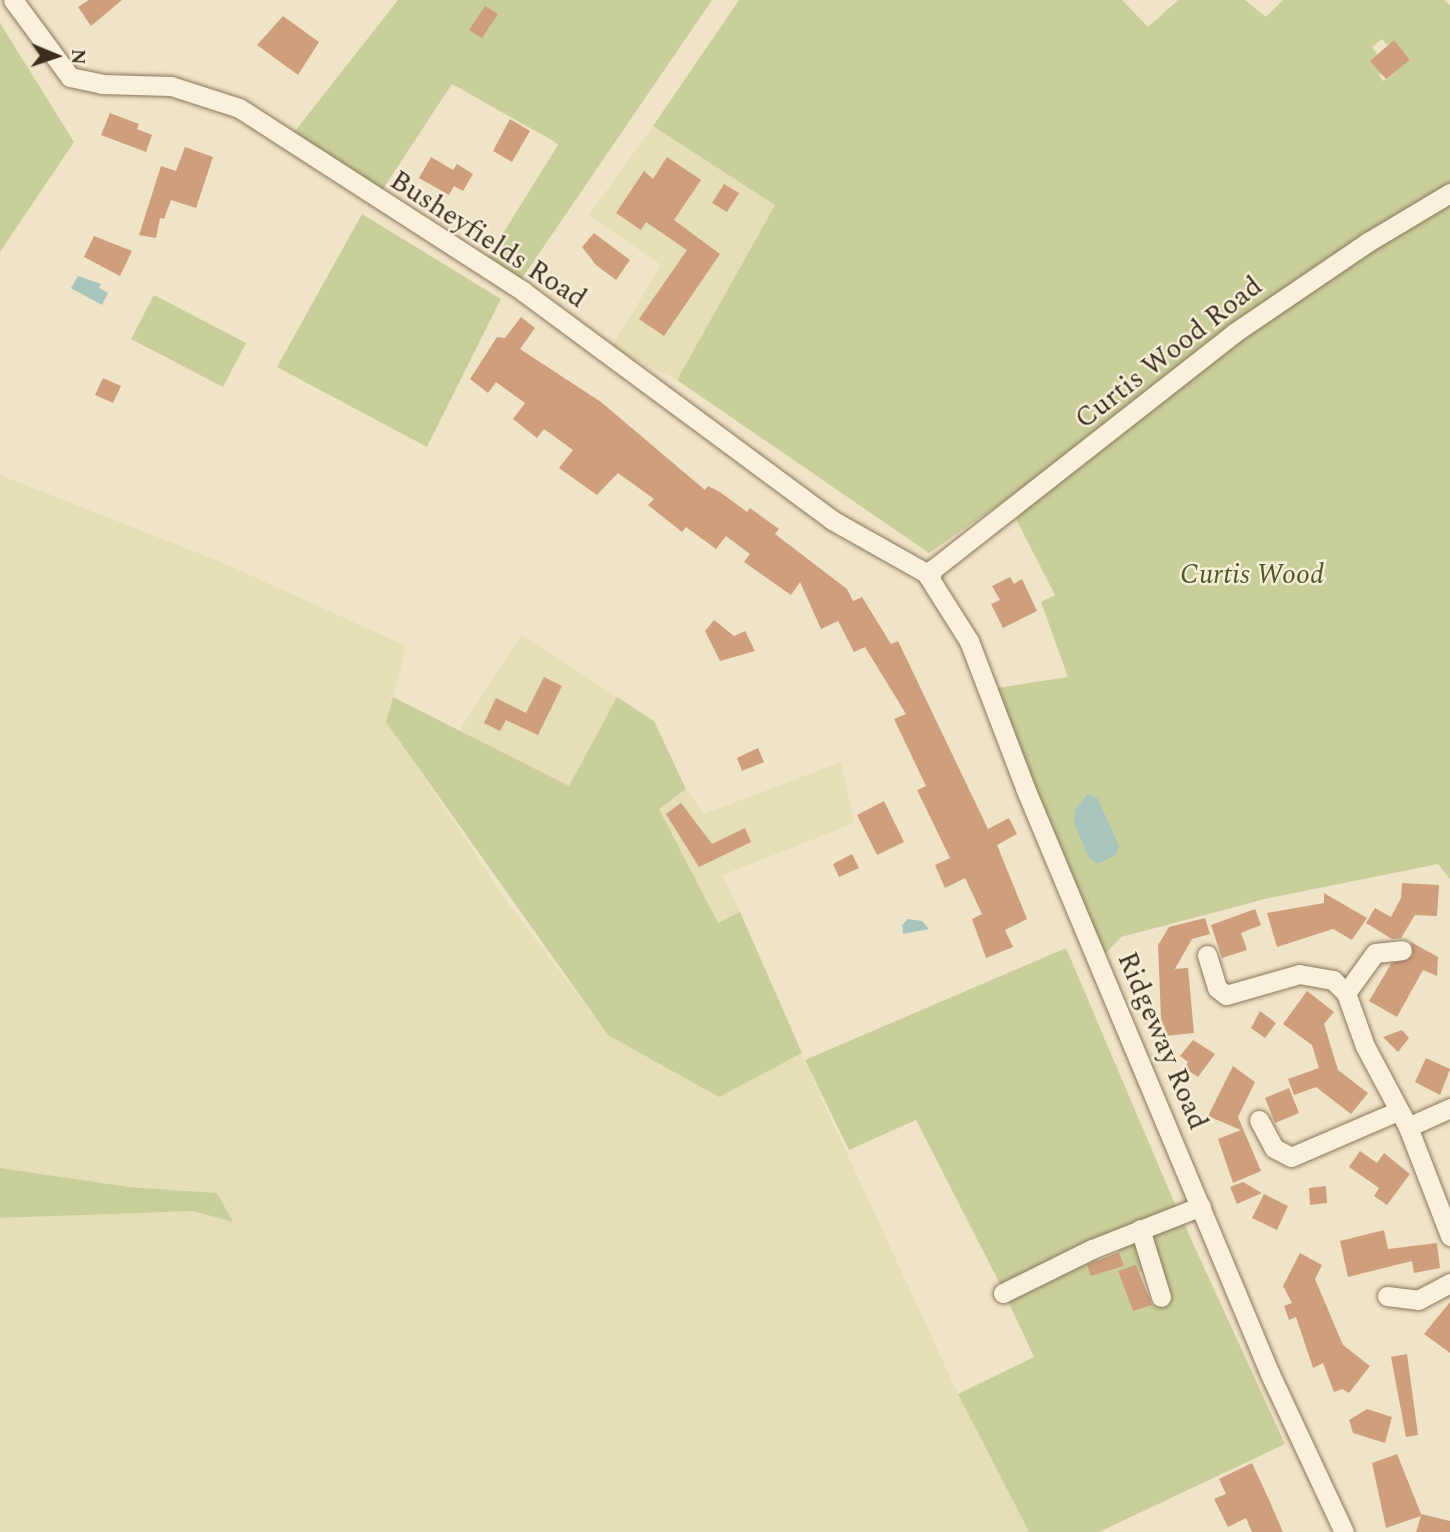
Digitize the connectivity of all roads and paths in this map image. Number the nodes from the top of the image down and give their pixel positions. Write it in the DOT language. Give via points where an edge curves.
graph roads {
  1 [pos="13,0"];
  2 [pos="1450,193"];
  3 [pos="930,573"];
  4 [pos="1402,950"];
  5 [pos="1207,956"];
  6 [pos="1346,993"];
  7 [pos="1450,1108"];
  8 [pos="1403,1119"];
  9 [pos="1259,1120"];
  10 [pos="1201,1206"];
  11 [pos="1140,1229"];
  12 [pos="1450,1236"];
  13 [pos="1450,1283"];
  14 [pos="1003,1293"];
  15 [pos="1387,1296"];
  16 [pos="1161,1297"];
  17 [pos="1344,1532"];
  1 -- 3 [label="street, Busheyfields Road" via="70,77 102,84 171,86 239,108 523,292 832,520"];
  2 -- 3 [label="street, Curtis Wood Road" via="1234,333"];
  3 -- 10 [label="street, Ridgeway Road" via="969,641 1025,788"];
  4 -- 6 [label="street" via="1375,953"];
  5 -- 6 [label="street" via="1222,994 1242,993 1308,974 1333,979"];
  6 -- 8 [label="street"];
  7 -- 8 [label="street"];
  8 -- 9 [label="street" via="1303,1153 1280,1154"];
  8 -- 12 [label="street"];
  10 -- 11 [label="street"];
  10 -- 17 [label="street, Ridgeway Road" via="1269,1374"];
  11 -- 14 [label="street"];
  11 -- 16 [label="street"];
  13 -- 15 [label="street" via="1418,1300"];
}
